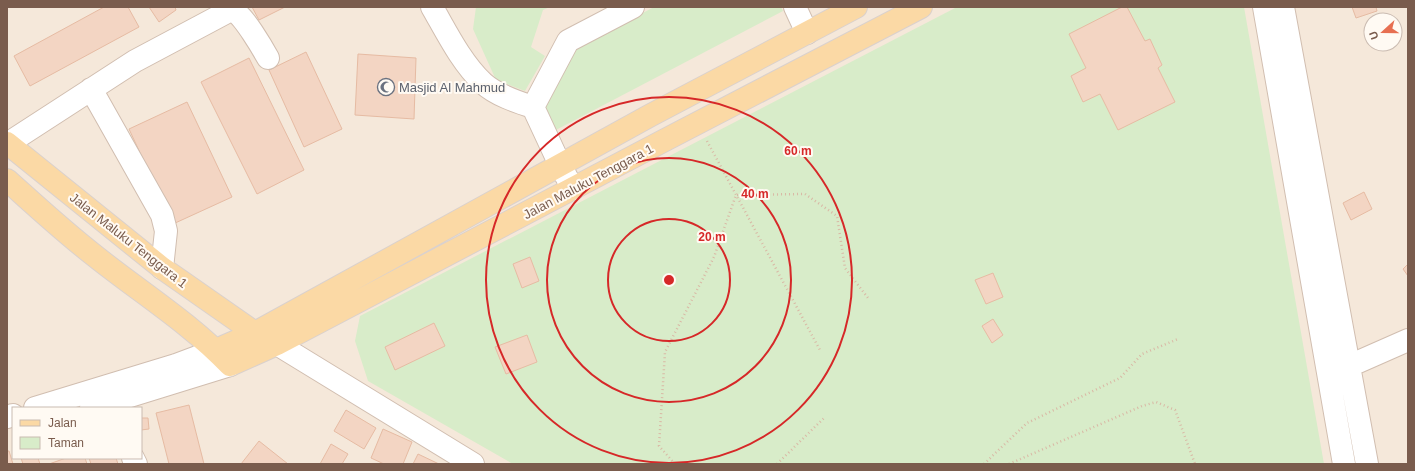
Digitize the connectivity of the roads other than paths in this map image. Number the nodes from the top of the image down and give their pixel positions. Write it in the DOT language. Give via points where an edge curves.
graph roads {
  1 [pos="432,7"];
  2 [pos="633,7"];
  3 [pos="795,7"];
  4 [pos="856,7"];
  5 [pos="921,7"];
  6 [pos="1264,7"];
  7 [pos="1283,7"];
  8 [pos="807,33"];
  9 [pos="268,58"];
  10 [pos="91,89"];
  11 [pos="533,107"];
  12 [pos="7,143"];
  13 [pos="560,166"];
  14 [pos="7,180"];
  15 [pos="573,189"];
  16 [pos="162,268"];
  17 [pos="255,333"];
  18 [pos="1408,340"];
  19 [pos="277,344"];
  20 [pos="223,357"];
  21 [pos="1349,366"];
  22 [pos="104,406"];
  23 [pos="38,407"];
  24 [pos="472,464"];
  25 [pos="1344,464"];
  26 [pos="1367,464"];
  1 -- 11 [label="street" via="462,58 484,84 508,98"];
  2 -- 11 [label="street" via="568,41"];
  3 -- 8 [label="street"];
  4 -- 8 [label="main road, Jalan Maluku Tenggara 1"];
  5 -- 15 [label="main road, Jalan Maluku Tenggara 1"];
  6 -- 25 [label="street"];
  7 -- 21 [label="street"];
  8 -- 13 [label="main road, Jalan Maluku Tenggara 1"];
  9 -- 10 [label="street" via="239,15 229,11 135,61"];
  10 -- 12 [label="street"];
  10 -- 16 [label="street" via="162,215 166,231"];
  11 -- 13 [label="street"];
  12 -- 16 [label="main road, Jalan Maluku Tenggara 1"];
  13 -- 15 [label="street"];
  13 -- 17 [label="main road, Jalan Maluku Tenggara 1"];
  14 -- 20 [label="main road" via="94,255"];
  15 -- 19 [label="main road, Jalan Maluku Tenggara 1"];
  16 -- 17 [label="main road, Jalan Maluku Tenggara 1"];
  17 -- 19 [label="main road, Jalan Maluku Tenggara 1"];
  17 -- 20 [label="main road"];
  18 -- 21 [label="street"];
  19 -- 20 [label="main road"];
  19 -- 24 [label="street"];
  20 -- 22 [label="street"];
  20 -- 23 [label="street" via="176,365"];
  21 -- 26 [label="street"];
}
